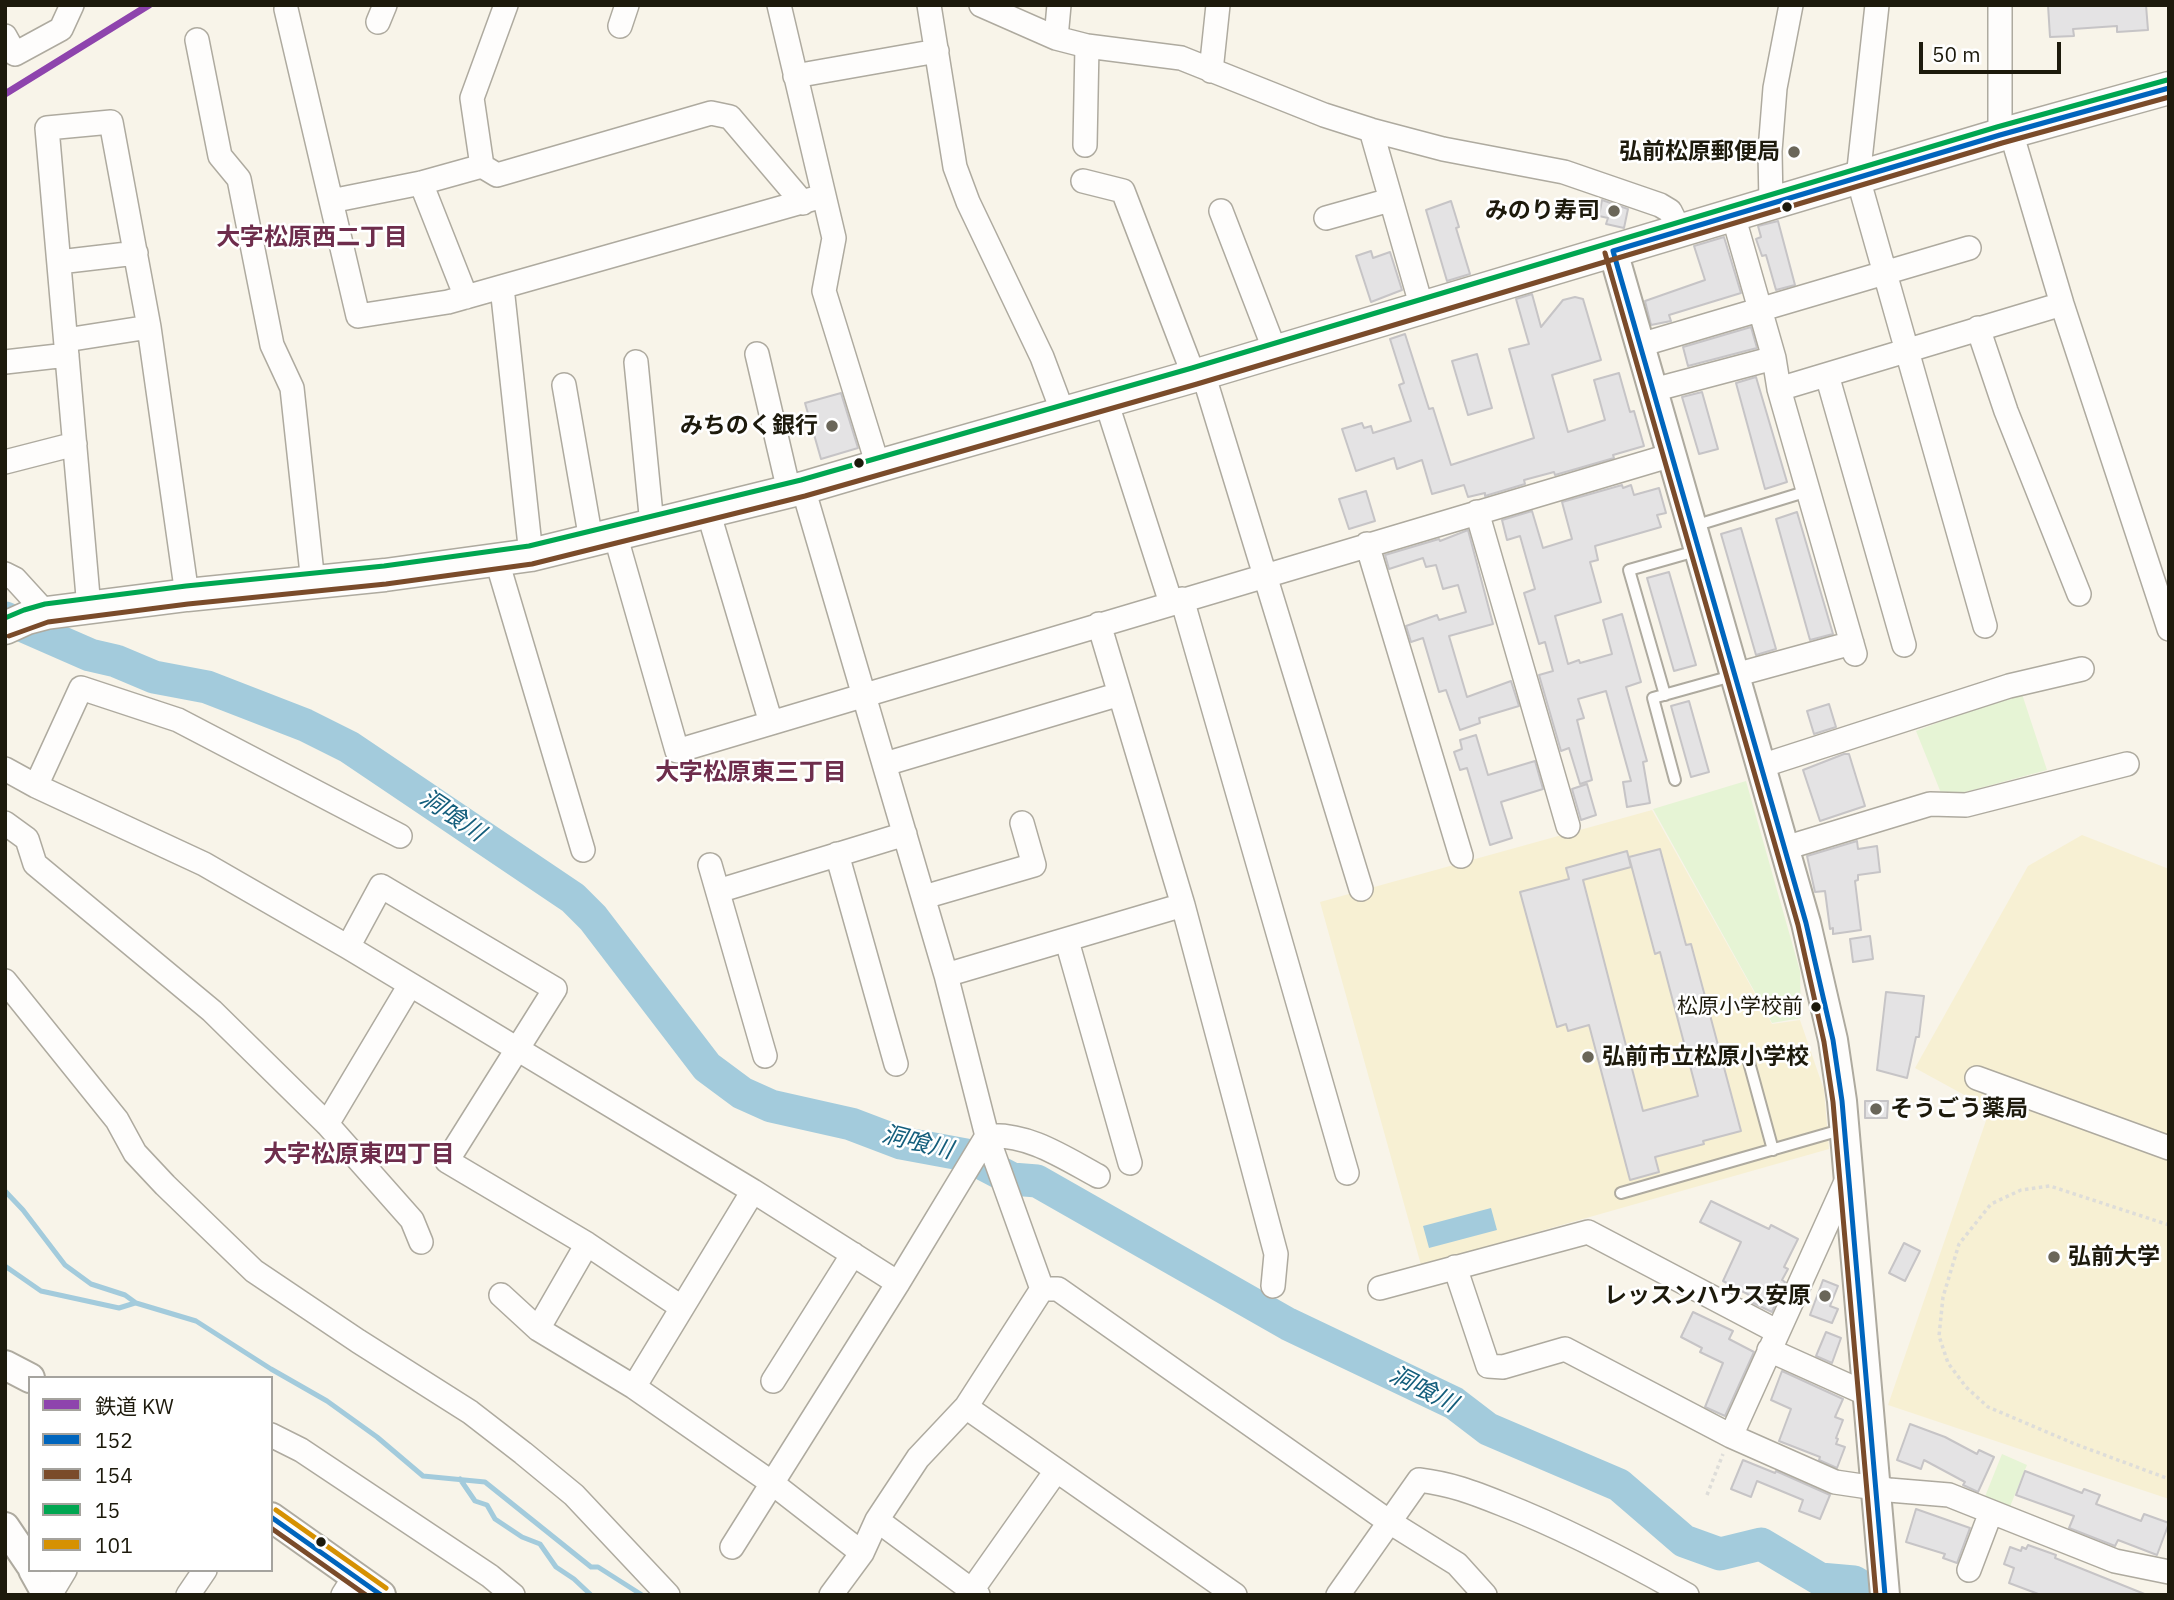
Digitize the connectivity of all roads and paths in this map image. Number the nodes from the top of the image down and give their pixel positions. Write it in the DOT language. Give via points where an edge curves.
graph roads {
  1 [pos="72,5"];
  2 [pos="506,5"];
  3 [pos="779,5"];
  4 [pos="929,5"];
  5 [pos="982,5"];
  6 [pos="1059,5"];
  7 [pos="1218,5"];
  8 [pos="1791,5"];
  9 [pos="1877,5"];
  10 [pos="2000,5"];
  11 [pos="286,9"];
  12 [pos="5,36"];
  13 [pos="1056,38"];
  14 [pos="197,40"];
  15 [pos="1087,46"];
  16 [pos="937,51"];
  17 [pos="1211,71"];
  18 [pos="795,76"];
  19 [pos="2169,88"];
  20 [pos="1371,130"];
  21 [pos="2006,133"];
  22 [pos="1085,145"];
  23 [pos="482,166"];
  24 [pos="1858,178"];
  25 [pos="1083,181"];
  26 [pos="421,183"];
  27 [pos="813,200"];
  28 [pos="1390,200"];
  29 [pos="331,201"];
  30 [pos="1771,204"];
  31 [pos="1221,211"];
  32 [pos="1733,215"];
  33 [pos="1326,218"];
  34 [pos="1680,231"];
  35 [pos="1969,248"];
  36 [pos="1613,251"];
  37 [pos="136,253"];
  38 [pos="59,262"];
  39 [pos="1885,273"];
  40 [pos="502,287"];
  41 [pos="466,297"];
  42 [pos="2062,304"];
  43 [pos="1422,308"];
  44 [pos="1761,308"];
  45 [pos="149,327"];
  46 [pos="1978,328"];
  47 [pos="1640,345"];
  48 [pos="67,347"];
  49 [pos="1907,350"];
  50 [pos="1275,351"];
  51 [pos="758,354"];
  52 [pos="1774,358"];
  53 [pos="5,362"];
  54 [pos="636,362"];
  55 [pos="1199,374"];
  56 [pos="1827,375"];
  57 [pos="565,385"];
  58 [pos="1779,389"];
  59 [pos="1653,390"];
  60 [pos="1106,401"];
  61 [pos="1063,413"];
  62 [pos="75,444"];
  63 [pos="1672,455"];
  64 [pos="5,462"];
  65 [pos="878,466"];
  66 [pos="796,489"];
  67 [pos="1808,491"];
  68 [pos="708,511"];
  69 [pos="1477,512"];
  70 [pos="652,525"];
  71 [pos="603,537"];
  72 [pos="1696,539"];
  73 [pos="1367,544"];
  74 [pos="531,555"];
  75 [pos="497,561"];
  76 [pos="5,574"];
  77 [pos="1265,574"];
  78 [pos="313,583"];
  79 [pos="2079,594"];
  80 [pos="187,595"];
  81 [pos="1176,601"];
  82 [pos="89,608"];
  83 [pos="26,620"];
  84 [pos="1099,624"];
  85 [pos="1985,626"];
  86 [pos="2169,629"];
  87 [pos="1904,645"];
  88 [pos="2082,669"];
  89 [pos="1735,675"];
  90 [pos="1120,694"];
  91 [pos="864,695"];
  92 [pos="1665,695"];
  93 [pos="771,723"];
  94 [pos="885,764"];
  95 [pos="2127,764"];
  96 [pos="1761,766"];
  97 [pos="5,769"];
  98 [pos="1675,780"];
  99 [pos="36,786"];
  100 [pos="5,823"];
  101 [pos="1022,823"];
  102 [pos="1568,826"];
  103 [pos="905,834"];
  104 [pos="400,836"];
  105 [pos="1785,848"];
  106 [pos="583,850"];
  107 [pos="837,854"];
  108 [pos="1461,856"];
  109 [pos="710,865"];
  110 [pos="1361,889"];
  111 [pos="718,891"];
  112 [pos="924,897"];
  113 [pos="1183,905"];
  114 [pos="1067,941"];
  115 [pos="348,947"];
  116 [pos="946,975"];
  117 [pos="5,981"];
  118 [pos="410,985"];
  119 [pos="518,1048"];
  120 [pos="1747,1055"];
  121 [pos="765,1056"];
  122 [pos="896,1064"];
  123 [pos="1978,1078"];
  124 [pos="327,1124"];
  125 [pos="1845,1129"];
  126 [pos="987,1136"];
  127 [pos="2169,1148"];
  128 [pos="1773,1150"];
  129 [pos="1130,1163"];
  130 [pos="1347,1173"];
  131 [pos="1098,1175"];
  132 [pos="1849,1175"];
  133 [pos="753,1191"];
  134 [pos="1621,1193"];
  135 [pos="2169,1225"];
  136 [pos="421,1242"];
  137 [pos="587,1244"];
  138 [pos="853,1254"];
  139 [pos="1455,1267"];
  140 [pos="898,1283"];
  141 [pos="1273,1286"];
  142 [pos="1380,1288"];
  143 [pos="1042,1289"];
  144 [pos="501,1295"];
  145 [pos="681,1307"];
  146 [pos="538,1329"];
  147 [pos="1774,1341"];
  148 [pos="5,1365"];
  149 [pos="28,1377"];
  150 [pos="773,1381"];
  151 [pos="634,1387"];
  152 [pos="1867,1394"];
  153 [pos="966,1407"];
  154 [pos="273,1436"];
  155 [pos="1731,1436"];
  156 [pos="1056,1471"];
  157 [pos="2169,1479"];
  158 [pos="772,1483"];
  159 [pos="1875,1488"];
  160 [pos="1707,1494"];
  161 [pos="1991,1512"];
  162 [pos="273,1519"];
  163 [pos="877,1520"];
  164 [pos="1388,1521"];
  165 [pos="5,1527"];
  166 [pos="732,1547"];
  167 [pos="862,1553"];
  168 [pos="28,1561"];
  169 [pos="1969,1570"];
  170 [pos="34,1572"];
  171 [pos="64,1572"];
  172 [pos="204,1572"];
  173 [pos="2169,1572"];
  174 [pos="349,1585"];
  175 [pos="975,1592"];
  176 [pos="48,1595"];
  177 [pos="188,1595"];
  178 [pos="381,1595"];
  179 [pos="513,1595"];
  180 [pos="668,1595"];
  181 [pos="831,1595"];
  182 [pos="1235,1595"];
  183 [pos="1338,1595"];
  184 [pos="1485,1595"];
  185 [pos="1687,1595"];
  186 [pos="1885,1595"];
  1 -- 12 [label="street" via="61,29 15,54"];
  2 -- 23 [label="street" via="472,98"];
  3 -- 18 [label="street"];
  4 -- 16 [label="street"];
  5 -- 13 [label="street"];
  6 -- 13 [label="street"];
  7 -- 17 [label="street"];
  8 -- 30 [label="street" via="1775,88"];
  9 -- 24 [label="street"];
  10 -- 21 [label="street"];
  11 -- 29 [label="street"];
  13 -- 15 [label="street"];
  14 -- 78 [label="street" via="220,156 239,180 272,345 292,388"];
  15 -- 17 [label="street" via="1181,58"];
  15 -- 22 [label="street"];
  16 -- 18 [label="street"];
  16 -- 61 [label="street" via="955,167"];
  17 -- 20 [label="street"];
  18 -- 27 [label="street"];
  19 -- 21 [label="main road"];
  20 -- 28 [label="street"];
  20 -- 34 [label="street" via="1564,172 1660,205 1670,211"];
  21 -- 24 [label="main road"];
  21 -- 42 [label="street"];
  23 -- 26 [label="street"];
  23 -- 27 [label="street" via="497,175 711,113 730,117"];
  24 -- 30 [label="main road"];
  24 -- 39 [label="street"];
  25 -- 55 [label="street" via="1124,191"];
  26 -- 29 [label="street"];
  26 -- 41 [label="street"];
  27 -- 40 [label="street"];
  27 -- 65 [label="street" via="834,238 824,291"];
  28 -- 33 [label="street"];
  28 -- 43 [label="street"];
  29 -- 41 [label="street" via="358,316"];
  30 -- 32 [label="main road"];
  31 -- 50 [label="street"];
  32 -- 34 [label="main road"];
  32 -- 44 [label="street"];
  34 -- 36 [label="main road"];
  35 -- 39 [label="street"];
  36 -- 43 [label="main road"];
  36 -- 47 [label="street"];
  37 -- 38 [label="street"];
  37 -- 38 [label="street" via="111,122 47,128"];
  37 -- 45 [label="street"];
  38 -- 48 [label="street"];
  39 -- 44 [label="street"];
  39 -- 49 [label="street"];
  40 -- 41 [label="street"];
  40 -- 74 [label="street"];
  42 -- 46 [label="street"];
  42 -- 86 [label="street"];
  43 -- 50 [label="main road"];
  44 -- 47 [label="street"];
  44 -- 52 [label="street"];
  45 -- 48 [label="street"];
  45 -- 80 [label="street"];
  46 -- 49 [label="street"];
  46 -- 79 [label="street"];
  47 -- 59 [label="street"];
  48 -- 53 [label="street"];
  48 -- 62 [label="street"];
  49 -- 56 [label="street"];
  49 -- 85 [label="street"];
  50 -- 55 [label="main road"];
  51 -- 66 [label="street"];
  52 -- 58 [label="street"];
  52 -- 59 [label="street"];
  54 -- 70 [label="street"];
  55 -- 60 [label="main road"];
  55 -- 77 [label="street"];
  56 -- 58 [label="street"];
  56 -- 87 [label="street"];
  57 -- 71 [label="street"];
  58 -- 67 [label="street"];
  59 -- 63 [label="street"];
  60 -- 61 [label="main road"];
  60 -- 81 [label="street"];
  61 -- 65 [label="main road"];
  62 -- 64 [label="street"];
  62 -- 82 [label="street"];
  63 -- 69 [label="street"];
  63 -- 72 [label="street"];
  65 -- 66 [label="main road"];
  66 -- 68 [label="main road"];
  66 -- 91 [label="street"];
  67 -- 72 [label="lane"];
  67 -- 89 [label="street" via="1854,648"];
  68 -- 70 [label="main road"];
  68 -- 93 [label="street"];
  69 -- 73 [label="street"];
  69 -- 102 [label="street"];
  70 -- 71 [label="main road"];
  71 -- 74 [label="main road"];
  71 -- 93 [label="street" via="677,751"];
  72 -- 89 [label="street"];
  72 -- 92 [label="lane" via="1629,570"];
  73 -- 77 [label="street"];
  73 -- 108 [label="street"];
  74 -- 75 [label="main road"];
  75 -- 78 [label="main road"];
  75 -- 106 [label="street"];
  76 -- 83 [label="street" via="15,579"];
  77 -- 81 [label="street"];
  77 -- 110 [label="street"];
  78 -- 80 [label="main road"];
  80 -- 82 [label="main road"];
  81 -- 84 [label="street"];
  81 -- 130 [label="street"];
  82 -- 83 [label="main road"];
  84 -- 90 [label="street"];
  84 -- 91 [label="street"];
  88 -- 96 [label="street" via="2009,686"];
  89 -- 92 [label="lane"];
  89 -- 96 [label="street"];
  90 -- 94 [label="street"];
  90 -- 113 [label="street"];
  91 -- 93 [label="street"];
  91 -- 94 [label="street"];
  92 -- 98 [label="lane" via="1653,698"];
  94 -- 103 [label="street"];
  95 -- 105 [label="street" via="1966,805 1930,804"];
  96 -- 105 [label="street"];
  97 -- 99 [label="street"];
  99 -- 104 [label="street" via="80,688 178,720"];
  99 -- 115 [label="street" via="204,864"];
  100 -- 124 [label="street" via="27,839 35,864 212,1011"];
  101 -- 112 [label="street" via="1034,865"];
  103 -- 107 [label="street"];
  103 -- 112 [label="street"];
  105 -- 125 [label="street" via="1822,987"];
  107 -- 111 [label="street"];
  107 -- 122 [label="street"];
  109 -- 111 [label="street"];
  111 -- 121 [label="street"];
  112 -- 116 [label="street"];
  113 -- 114 [label="street"];
  113 -- 141 [label="street" via="1276,1254"];
  114 -- 116 [label="street"];
  114 -- 129 [label="street"];
  115 -- 118 [label="street"];
  115 -- 119 [label="street" via="381,886 555,989"];
  116 -- 126 [label="street"];
  117 -- 180 [label="street" via="117,1120 135,1153 254,1271 502,1437 574,1495"];
  118 -- 119 [label="street"];
  118 -- 124 [label="street"];
  119 -- 133 [label="street"];
  119 -- 137 [label="street" via="447,1160"];
  120 -- 128 [label="lane"];
  123 -- 127 [label="street"];
  124 -- 136 [label="street" via="412,1220"];
  125 -- 128 [label="lane"];
  125 -- 132 [label="street"];
  126 -- 131 [label="street" via="1005,1135 1034,1143"];
  126 -- 140 [label="street"];
  126 -- 143 [label="street"];
  128 -- 134 [label="lane"];
  132 -- 147 [label="street"];
  132 -- 152 [label="street"];
  133 -- 138 [label="street"];
  133 -- 145 [label="street"];
  135 -- 157 [label="path" via="2050,1186 2021,1190 1991,1204 1959,1244 1943,1297 1939,1336 1948,1363 1988,1407"];
  137 -- 145 [label="street"];
  137 -- 146 [label="street"];
  138 -- 140 [label="street"];
  138 -- 150 [label="street"];
  139 -- 142 [label="street"];
  139 -- 147 [label="street" via="1588,1232"];
  139 -- 155 [label="street" via="1488,1366 1503,1367 1565,1349"];
  140 -- 158 [label="street"];
  143 -- 153 [label="street"];
  143 -- 164 [label="street" via="1058,1289"];
  144 -- 146 [label="street"];
  145 -- 151 [label="street"];
  146 -- 151 [label="street"];
  147 -- 152 [label="street"];
  147 -- 155 [label="street"];
  148 -- 149 [label="street"];
  151 -- 158 [label="street"];
  152 -- 159 [label="street"];
  153 -- 156 [label="street"];
  153 -- 163 [label="street" via="918,1458"];
  154 -- 179 [label="street"];
  155 -- 159 [label="street" via="1835,1482"];
  155 -- 160 [label="path"];
  156 -- 175 [label="street"];
  156 -- 182 [label="street"];
  158 -- 166 [label="street"];
  158 -- 167 [label="street"];
  159 -- 161 [label="street" via="1949,1495"];
  159 -- 186 [label="street"];
  161 -- 169 [label="street"];
  161 -- 173 [label="street" via="2115,1561"];
  162 -- 174 [label="street"];
  163 -- 167 [label="street"];
  163 -- 175 [label="street"];
  164 -- 183 [label="street"];
  164 -- 184 [label="street" via="1457,1564"];
  164 -- 185 [label="street" via="1419,1480 1450,1484 1538,1518"];
  165 -- 168 [label="street"];
  167 -- 181 [label="street"];
  170 -- 176 [label="street"];
  171 -- 176 [label="street"];
  172 -- 177 [label="street"];
  174 -- 178 [label="street"];
}
